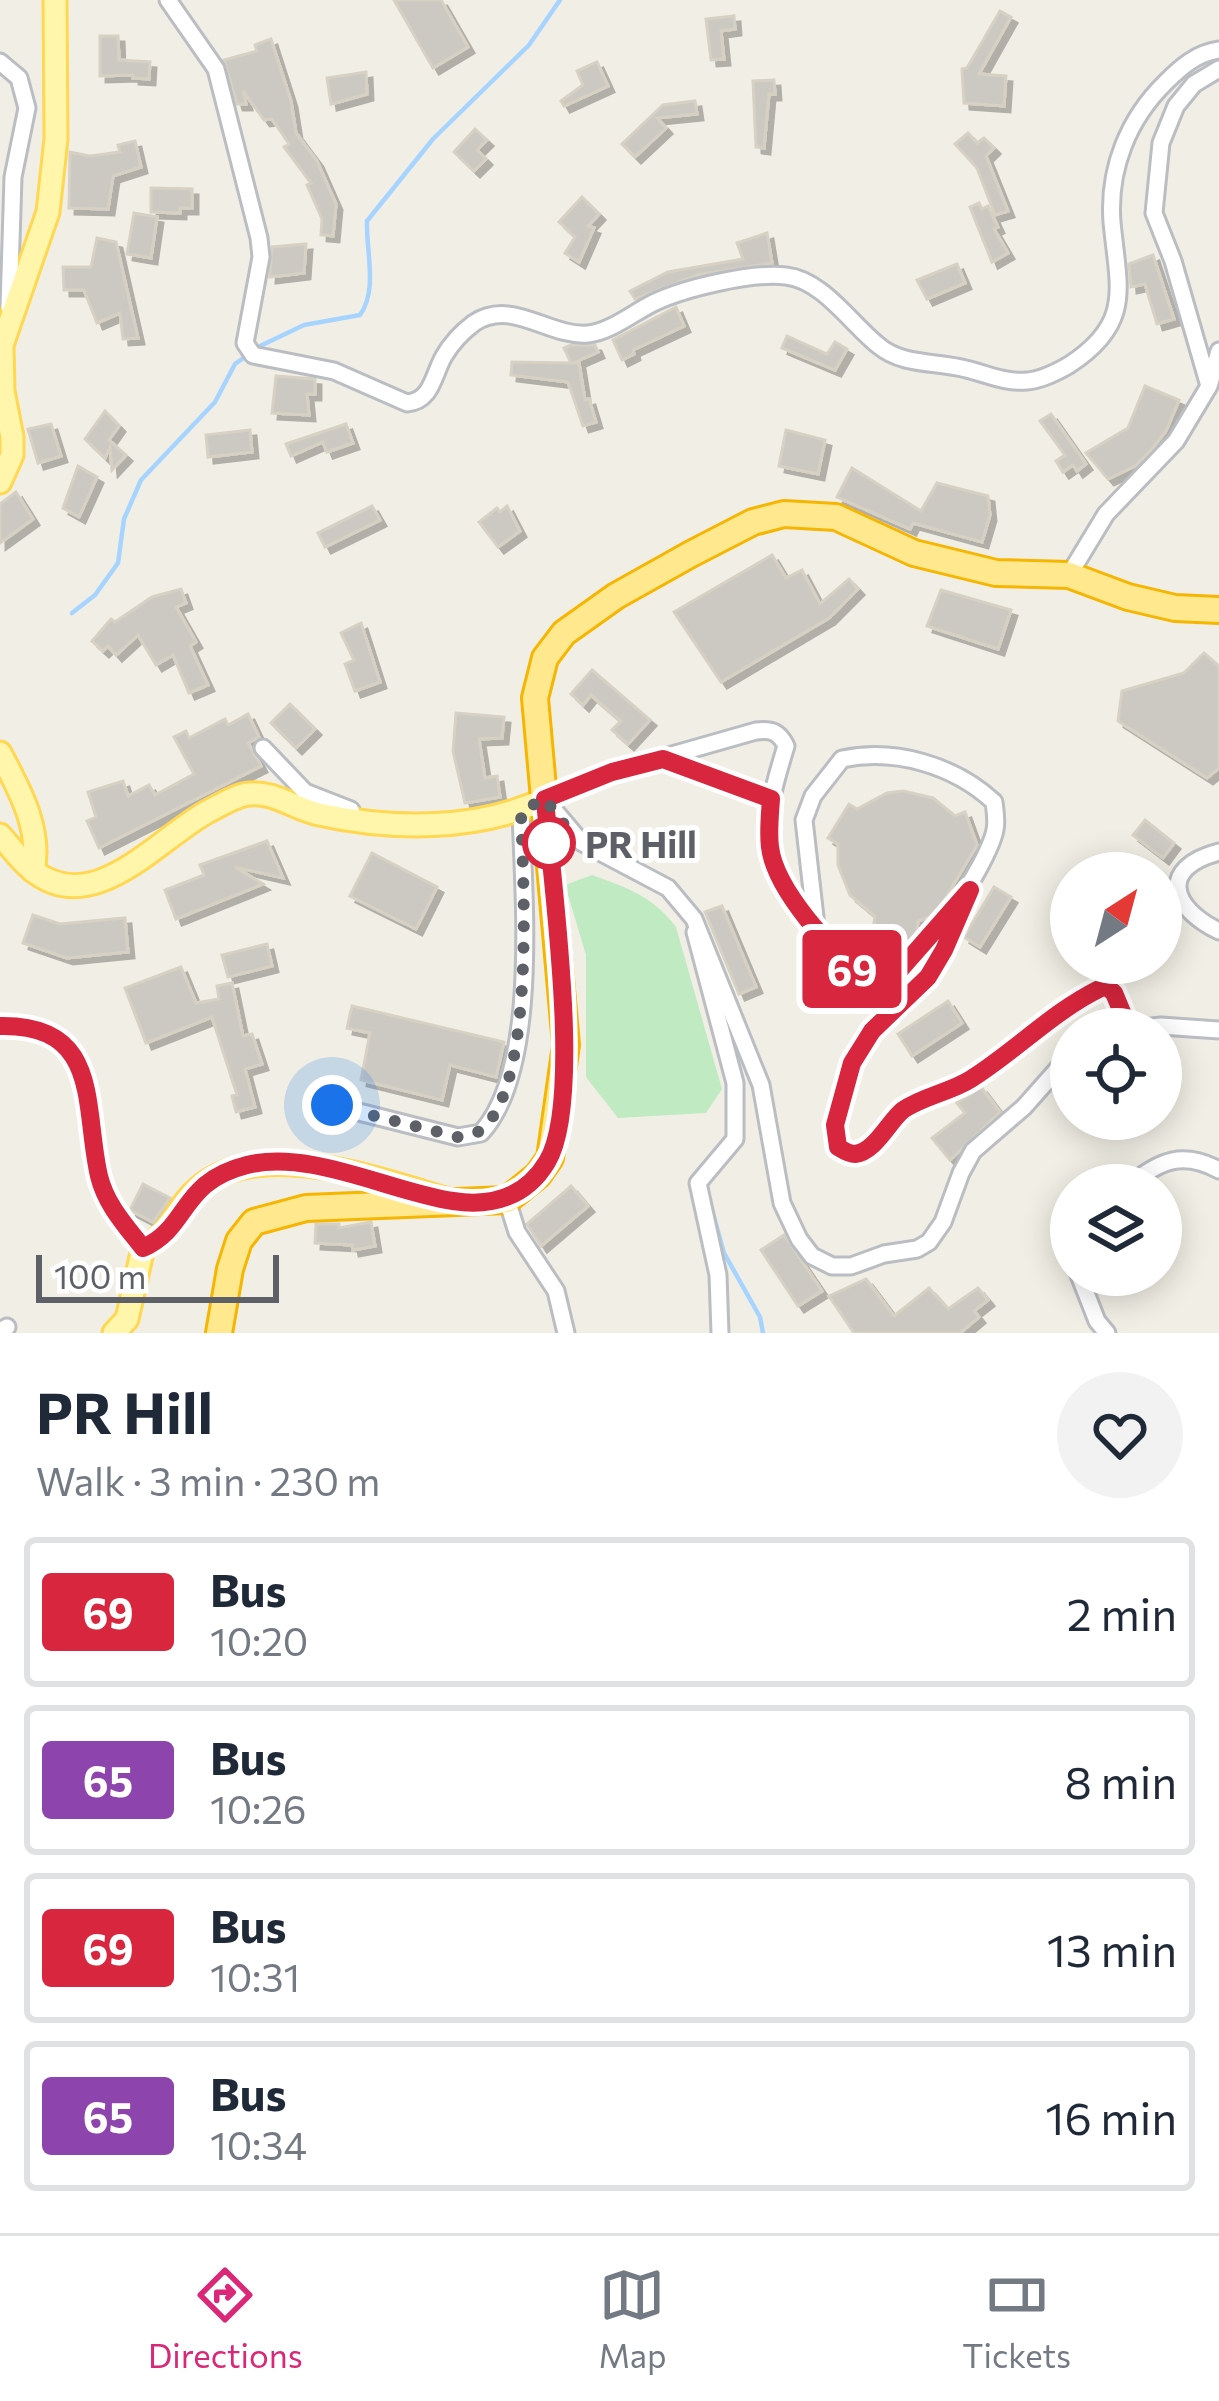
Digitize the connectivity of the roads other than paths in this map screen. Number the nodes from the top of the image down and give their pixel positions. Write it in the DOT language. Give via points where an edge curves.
graph roads {
  1 [pos="55,0"];
  2 [pos="169,3"];
  3 [pos="1219,50"];
  4 [pos="0,62"];
  5 [pos="1219,69"];
  6 [pos="8,328"];
  7 [pos="1219,351"];
  8 [pos="1209,386"];
  9 [pos="0,482"];
  10 [pos="1070,575"];
  11 [pos="1219,610"];
  12 [pos="263,748"];
  13 [pos="0,753"];
  14 [pos="663,759"];
  15 [pos="545,799"];
  16 [pos="771,799"];
  17 [pos="521,811"];
  18 [pos="399,822"];
  19 [pos="0,835"];
  20 [pos="1219,852"];
  21 [pos="33,872"];
  22 [pos="970,890"];
  23 [pos="694,919"];
  24 [pos="816,926"];
  25 [pos="1219,932"];
  26 [pos="1106,986"];
  27 [pos="1121,1008"];
  28 [pos="0,1026"];
  29 [pos="1182,1027"];
  30 [pos="1219,1030"];
  31 [pos="1050,1077"];
  32 [pos="332,1105"];
  33 [pos="1161,1164"];
  34 [pos="1219,1170"];
  35 [pos="507,1200"];
  36 [pos="451,1201"];
  37 [pos="143,1248"];
  38 [pos="1087,1296"];
  39 [pos="114,1333"];
  40 [pos="219,1333"];
  41 [pos="566,1333"];
  42 [pos="720,1333"];
  43 [pos="1107,1333"];
  1 -- 6 [label="main road" via="48,212"];
  2 -- 3 [label="street" via="216,69 259,238 245,343 253,355 334,371 407,403 428,392 459,336 490,316 591,334 660,300 770,276 803,280 897,357 1037,380 1096,345 1114,317 1122,290 1112,218 1126,134 1183,66"];
  4 -- 6 [label="street" via="19,78 27,108 11,206"];
  5 -- 8 [label="street" via="1176,106 1161,143 1154,213"];
  6 -- 9 [label="main road" via="2,345 11,455"];
  7 -- 8 [label="street"];
  8 -- 10 [label="street" via="1176,441 1106,514"];
  10 -- 11 [label="highway" via="1128,597"];
  10 -- 15 [label="highway" via="995,573 914,553 836,517 784,514 753,522 616,596 554,645 535,698"];
  12 -- 18 [label="street" via="305,792"];
  13 -- 21 [label="main road" via="32,826"];
  14 -- 15 [label="street"];
  14 -- 16 [label="street"];
  14 -- 16 [label="street" via="768,729 786,746"];
  15 -- 17 [label="main road"];
  15 -- 23 [label="street" via="581,842 668,888"];
  15 -- 35 [label="highway" via="566,1045 562,1094 550,1158"];
  16 -- 24 [label="street" via="770,849"];
  17 -- 18 [label="main road"];
  17 -- 32 [label="street" via="523,1003 492,1119 481,1133 458,1137"];
  18 -- 21 [label="main road" via="324,815 247,794 179,828 107,882 64,885"];
  19 -- 21 [label="main road"];
  20 -- 25 [label="street" via="1192,862 1178,893 1185,910"];
  22 -- 24 [label="street" via="882,981 865,980"];
  22 -- 24 [label="street" via="997,824 994,802 904,757 842,758 804,820"];
  22 -- 26 [label="street" via="928,977 872,1031 852,1063 835,1125 838,1147 864,1150 901,1112 965,1083"];
  23 -- 31 [label="street" via="760,1085 782,1203 812,1256 832,1266 929,1242 973,1151"];
  23 -- 42 [label="street" via="735,1083 734,1139 698,1183 718,1275"];
  26 -- 27 [label="street"];
  28 -- 37 [label="street" via="50,1036 74,1054 89,1090 100,1179"];
  29 -- 30 [label="street"];
  33 -- 34 [label="street" via="1190,1159"];
  35 -- 36 [label="highway"];
  35 -- 41 [label="street" via="517,1232 556,1291"];
  36 -- 37 [label="main road" via="320,1168 253,1163 199,1187 161,1239"];
  36 -- 40 [label="highway" via="306,1208 254,1222 238,1241"];
  37 -- 39 [label="main road" via="127,1319"];
  38 -- 43 [label="street"];
}
